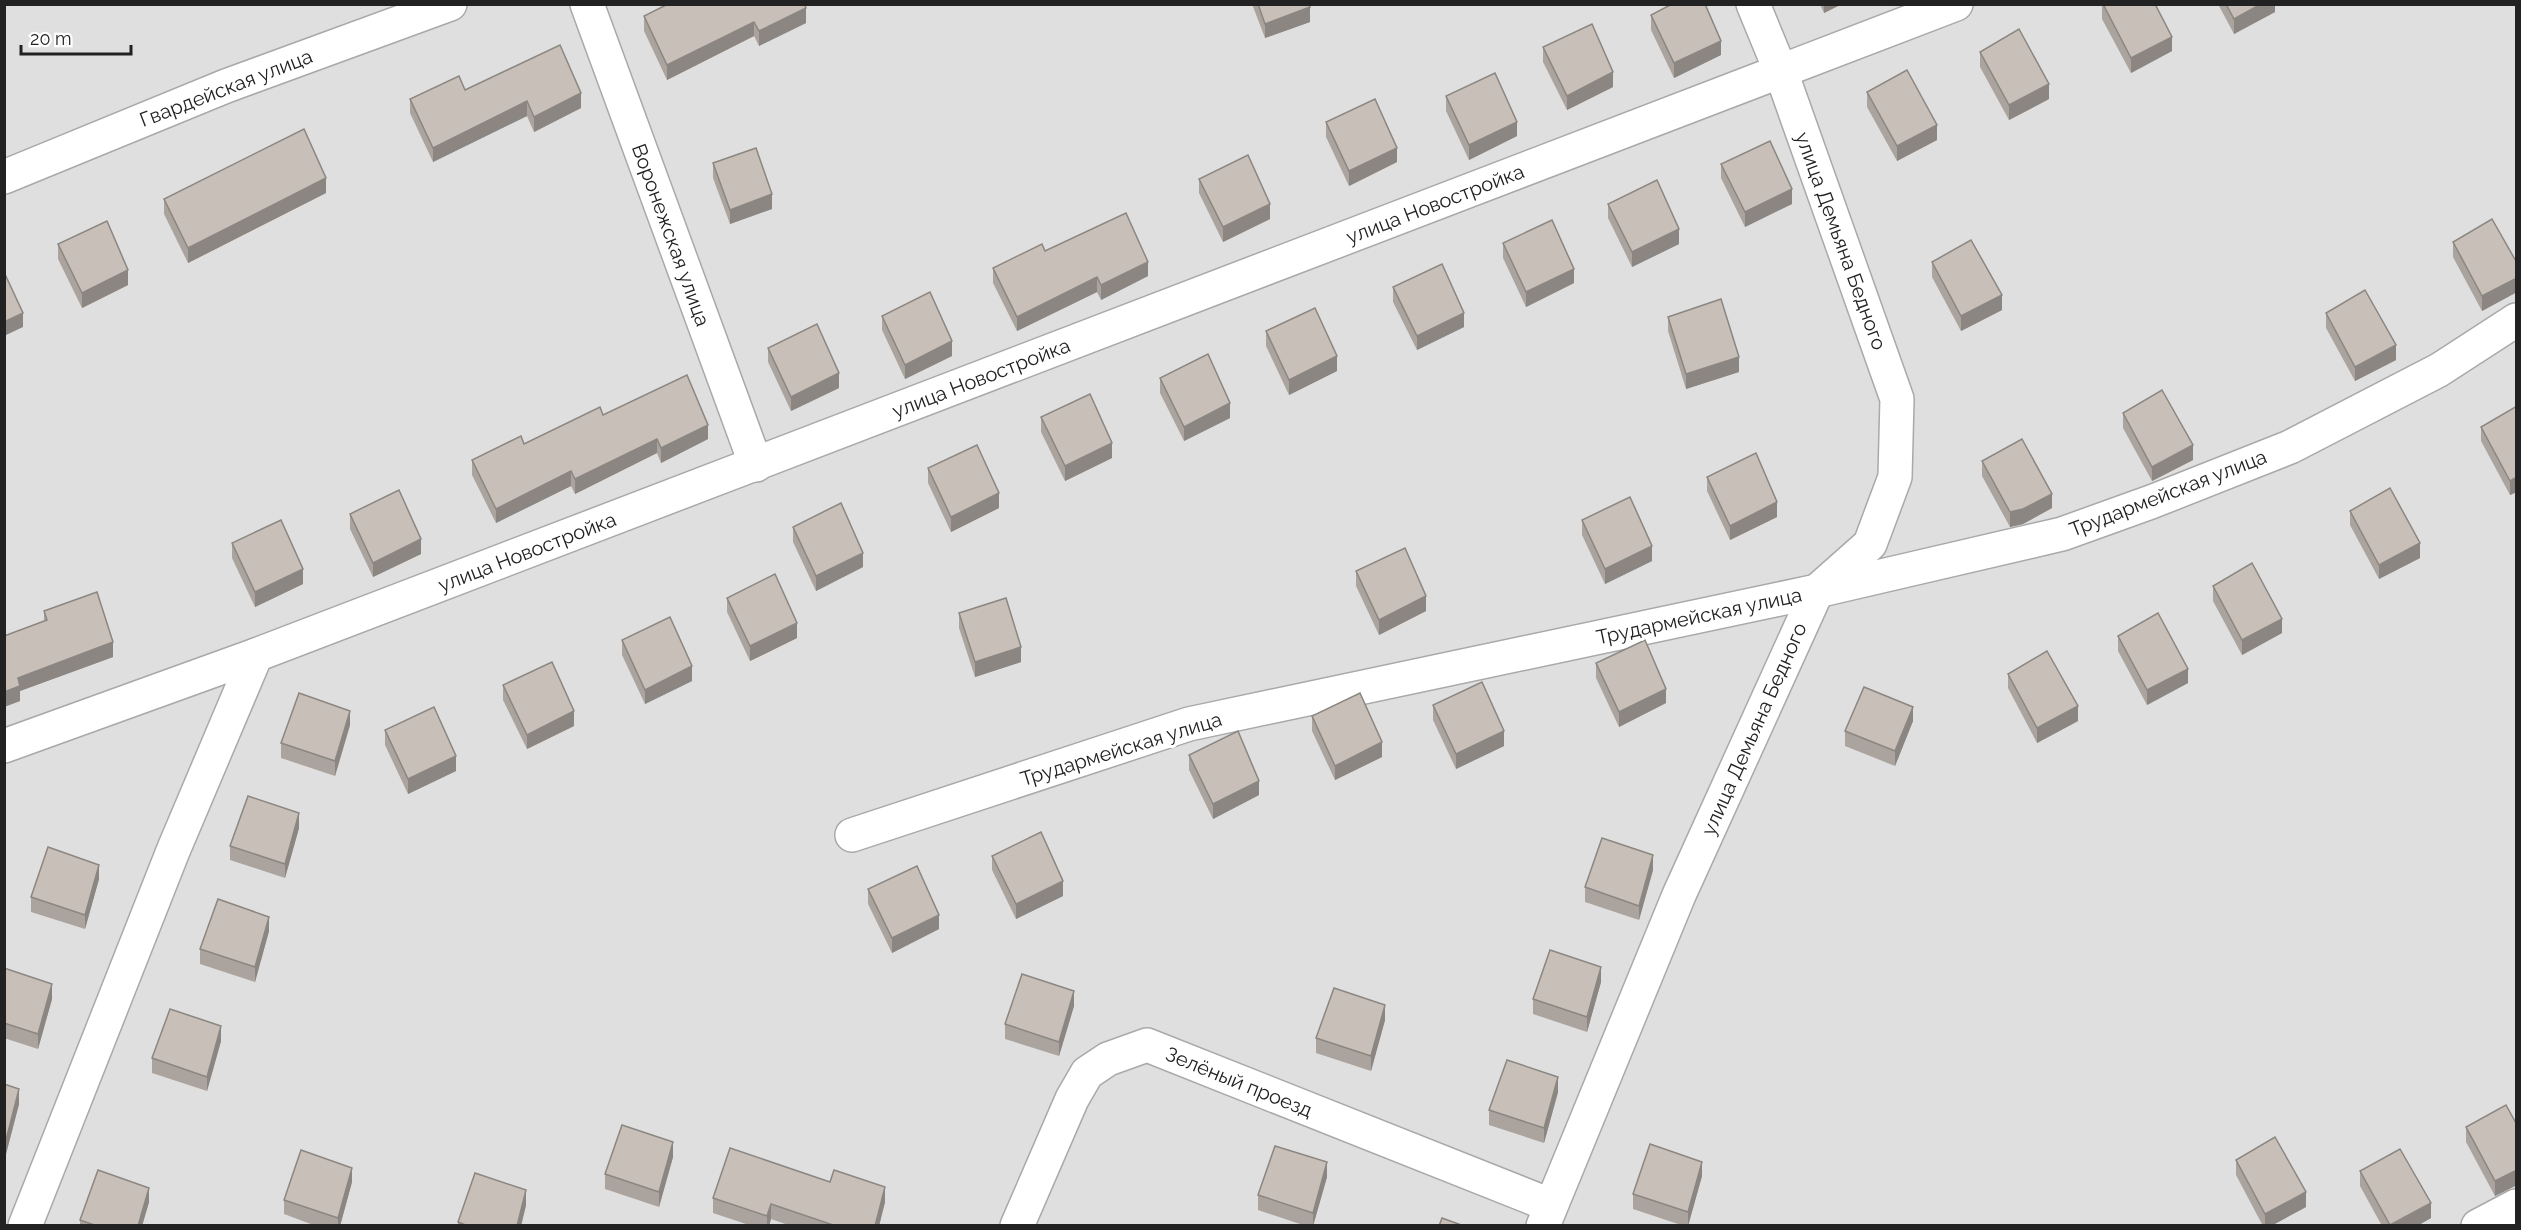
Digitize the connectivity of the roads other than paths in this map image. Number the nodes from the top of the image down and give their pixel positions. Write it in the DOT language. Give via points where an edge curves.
graph roads {
  1 [pos="450,4"];
  2 [pos="587,4"];
  3 [pos="1754,4"];
  4 [pos="1956,4"];
  5 [pos="1780,72"];
  6 [pos="4,177"];
  7 [pos="2517,320"];
  8 [pos="756,465"];
  9 [pos="1817,591"];
  10 [pos="256,655"];
  11 [pos="4,746"];
  12 [pos="852,835"];
  13 [pos="2517,1206"];
  14 [pos="1546,1215"];
  15 [pos="26,1226"];
  16 [pos="1017,1226"];
  17 [pos="2478,1226"];
  1 -- 6 [label="street, Гвардейская улица" via="226,86"];
  2 -- 8 [label="street, Воронежская улица"];
  3 -- 5 [label="street, улица Демьяна Бедного"];
  4 -- 5 [label="street, улица Новостройка"];
  5 -- 8 [label="street, улица Новостройка"];
  5 -- 9 [label="street, улица Демьяна Бедного" via="1897,399 1895,477 1870,544"];
  7 -- 9 [label="street, Трудармейская улица" via="2439,370 2290,447 2151,502 2062,534"];
  8 -- 10 [label="street, улица Новостройка"];
  9 -- 12 [label="street, Трудармейская улица" via="1188,724"];
  9 -- 14 [label="street, улица Демьяна Бедного" via="1679,895"];
  10 -- 11 [label="street, улица Новостройка"];
  10 -- 15 [label="street" via="172,850"];
  13 -- 17 [label="street"];
  14 -- 16 [label="street, Зелёный проезд" via="1147,1045 1108,1059 1087,1073"];
}
